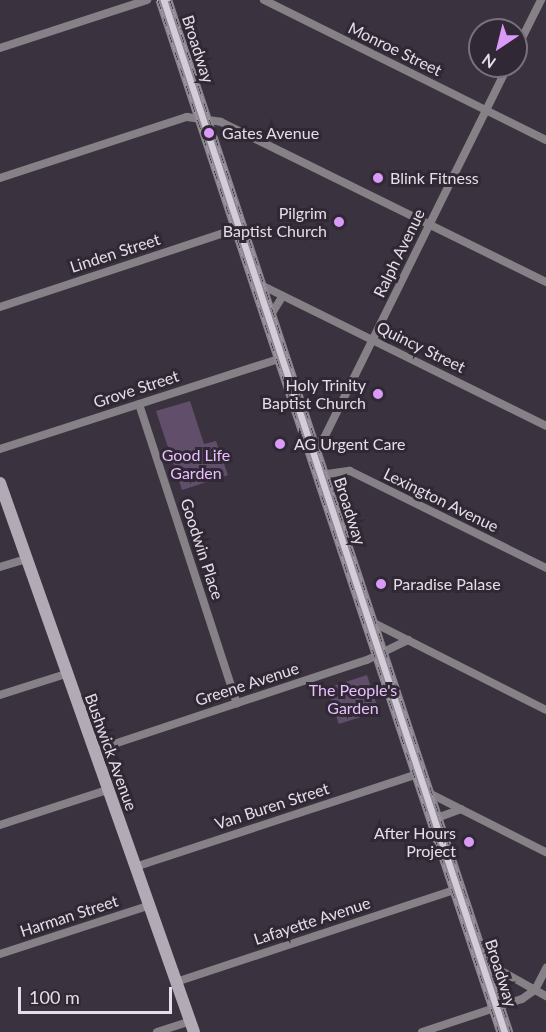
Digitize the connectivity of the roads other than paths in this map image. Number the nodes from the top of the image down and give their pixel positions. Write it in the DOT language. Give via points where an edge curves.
graph roads {
  1 [pos="147,0"];
  2 [pos="164,0"];
  3 [pos="264,0"];
  4 [pos="541,0"];
  5 [pos="528,26"];
  6 [pos="0,48"];
  7 [pos="502,78"];
  8 [pos="486,110"];
  9 [pos="204,119"];
  10 [pos="546,140"];
  11 [pos="0,178"];
  12 [pos="429,224"];
  13 [pos="239,228"];
  14 [pos="546,282"];
  15 [pos="257,283"];
  16 [pos="283,296"];
  17 [pos="0,307"];
  18 [pos="270,318"];
  19 [pos="372,340"];
  20 [pos="282,358"];
  21 [pos="139,404"];
  22 [pos="546,426"];
  23 [pos="0,449"];
  24 [pos="312,449"];
  25 [pos="320,474"];
  26 [pos="0,483"];
  27 [pos="26,559"];
  28 [pos="0,567"];
  29 [pos="546,568"];
  30 [pos="368,620"];
  31 [pos="408,640"];
  32 [pos="379,654"];
  33 [pos="66,674"];
  34 [pos="0,695"];
  35 [pos="237,704"];
  36 [pos="546,710"];
  37 [pos="93,751"];
  38 [pos="418,774"];
  39 [pos="107,790"];
  40 [pos="424,791"];
  41 [pos="460,809"];
  42 [pos="434,819"];
  43 [pos="0,825"];
  44 [pos="546,852"];
  45 [pos="135,867"];
  46 [pos="458,890"];
  47 [pos="148,906"];
  48 [pos="0,954"];
  49 [pos="479,959"];
  50 [pos="546,968"];
  51 [pos="176,982"];
  52 [pos="535,990"];
  53 [pos="546,996"];
  54 [pos="495,1009"];
  55 [pos="192,1027"];
  56 [pos="157,1032"];
  57 [pos="422,1032"];
  58 [pos="504,1032"];
  1 -- 6 [label="street"];
  2 -- 9 [label="main road, Broadway"];
  3 -- 8 [label="street, Monroe Street"];
  4 -- 5 [label="street"];
  7 -- 8 [label="street, Ralph Avenue"];
  8 -- 10 [label="street, Monroe Street"];
  8 -- 12 [label="street, Ralph Avenue"];
  9 -- 11 [label="street" via="187,117"];
  9 -- 12 [label="street" via="221,122"];
  9 -- 13 [label="main road, Broadway"];
  12 -- 14 [label="street"];
  12 -- 19 [label="street, Ralph Avenue"];
  13 -- 15 [label="main road, Broadway"];
  13 -- 17 [label="street, Linden Street"];
  15 -- 16 [label="street, Quincy Street"];
  15 -- 18 [label="main road, Broadway"];
  16 -- 18 [label="street"];
  16 -- 19 [label="street, Quincy Street"];
  18 -- 20 [label="main road, Broadway"];
  19 -- 22 [label="street, Quincy Street"];
  19 -- 24 [label="street, Ralph Avenue" via="324,438"];
  20 -- 21 [label="street, Grove Street"];
  20 -- 24 [label="main road, Broadway"];
  21 -- 23 [label="street, Grove Street"];
  21 -- 35 [label="street, Goodwin Place"];
  24 -- 25 [label="main road, Broadway"];
  25 -- 29 [label="street, Lexington Avenue" via="350,471"];
  25 -- 30 [label="main road, Broadway"];
  26 -- 27 [label="main road, Bushwick Avenue"];
  27 -- 28 [label="street"];
  27 -- 33 [label="main road, Bushwick Avenue"];
  30 -- 31 [label="street"];
  30 -- 32 [label="main road, Broadway"];
  31 -- 32 [label="street, Greene Avenue"];
  31 -- 36 [label="street"];
  32 -- 35 [label="street, Greene Avenue"];
  32 -- 38 [label="main road, Broadway"];
  33 -- 34 [label="street"];
  33 -- 37 [label="main road, Bushwick Avenue"];
  35 -- 37 [label="street, Greene Avenue"];
  37 -- 39 [label="main road, Bushwick Avenue"];
  38 -- 40 [label="main road, Broadway"];
  38 -- 45 [label="street, Van Buren Street"];
  39 -- 43 [label="street"];
  39 -- 45 [label="main road, Bushwick Avenue"];
  40 -- 41 [label="street"];
  40 -- 42 [label="main road, Broadway"];
  41 -- 42 [label="street"];
  41 -- 44 [label="street"];
  42 -- 46 [label="main road, Broadway"];
  45 -- 47 [label="main road, Bushwick Avenue"];
  46 -- 49 [label="main road, Broadway"];
  46 -- 51 [label="street, Lafayette Avenue"];
  47 -- 48 [label="street, Harman Street"];
  47 -- 51 [label="main road, Bushwick Avenue"];
  49 -- 52 [label="street"];
  49 -- 54 [label="main road, Broadway"];
  50 -- 52 [label="street"];
  51 -- 55 [label="main road, Bushwick Avenue"];
  52 -- 53 [label="street"];
  52 -- 54 [label="street"];
  54 -- 57 [label="street"];
  54 -- 58 [label="main road, Broadway"];
  55 -- 56 [label="street"];
}
